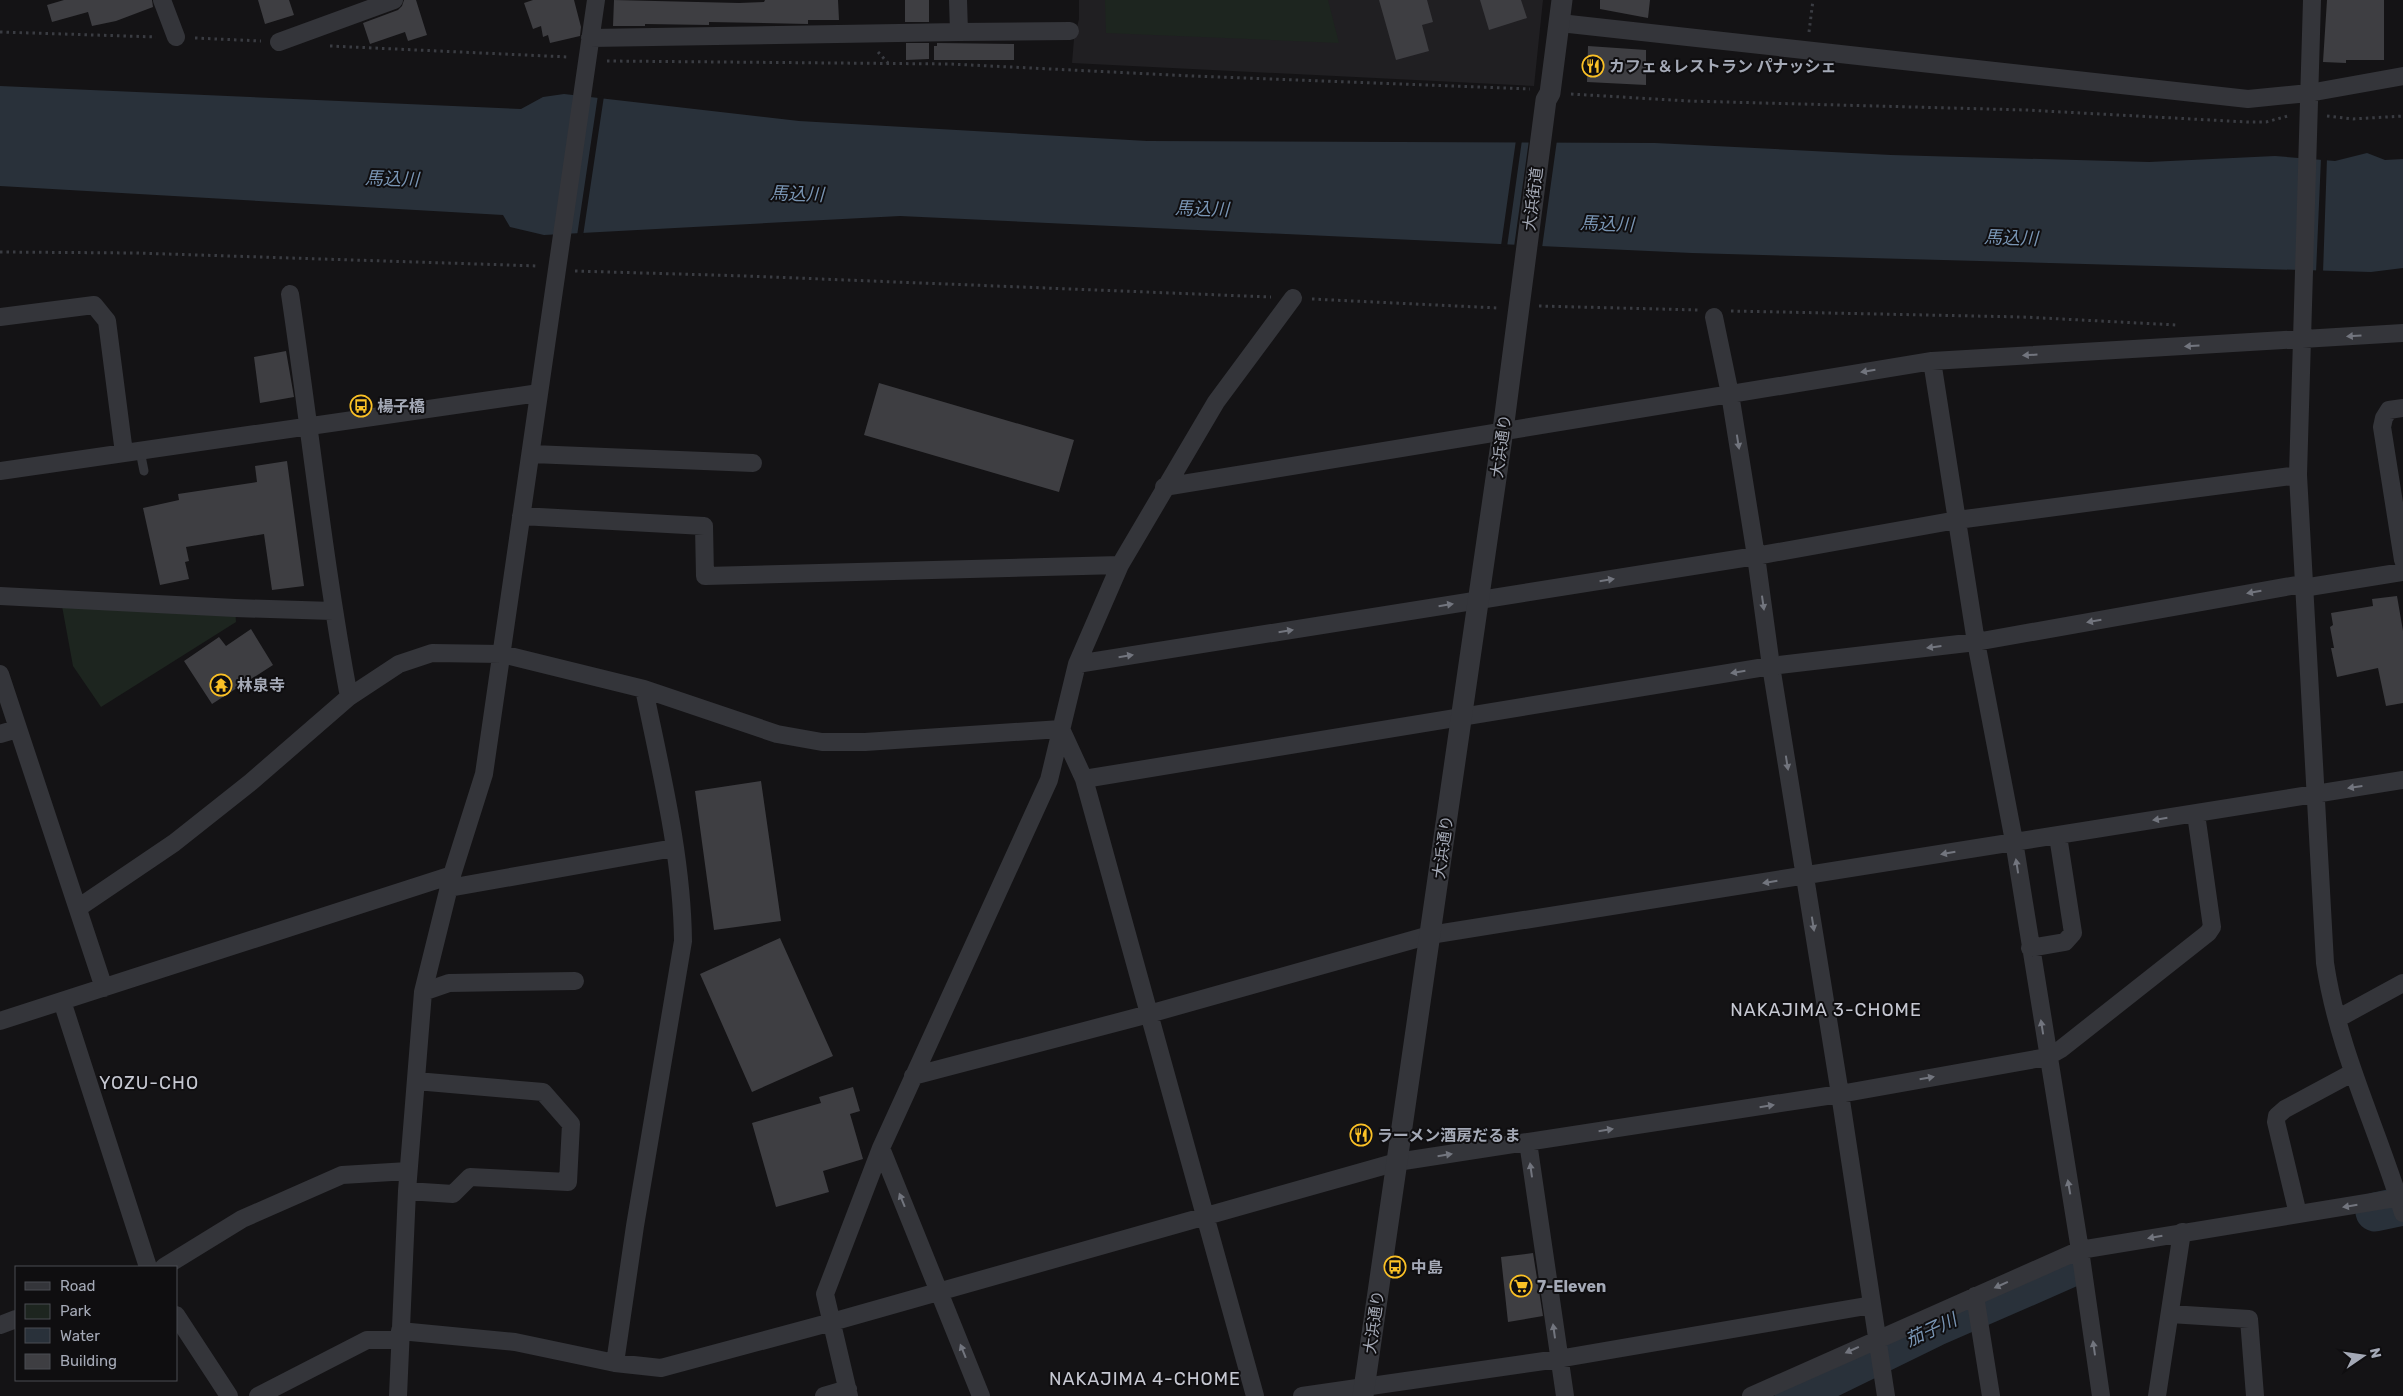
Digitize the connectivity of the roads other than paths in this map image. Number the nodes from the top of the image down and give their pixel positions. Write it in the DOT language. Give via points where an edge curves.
graph roads {
  1 [pos="162,0"];
  2 [pos="394,0"];
  3 [pos="596,0"];
  4 [pos="958,0"];
  5 [pos="1562,0"];
  6 [pos="2312,0"];
  7 [pos="1560,23"];
  8 [pos="1070,31"];
  9 [pos="959,32"];
  10 [pos="176,37"];
  11 [pos="590,38"];
  12 [pos="279,42"];
  13 [pos="2403,76"];
  14 [pos="2309,93"];
  15 [pos="290,294"];
  16 [pos="1294,298"];
  17 [pos="1520,302"];
  18 [pos="1715,313"];
  19 [pos="0,317"];
  20 [pos="2403,332"];
  21 [pos="2301,339"];
  22 [pos="1932,360"];
  23 [pos="539,393"];
  24 [pos="1730,394"];
  25 [pos="2403,408"];
  26 [pos="310,425"];
  27 [pos="1503,430"];
  28 [pos="132,452"];
  29 [pos="532,454"];
  30 [pos="753,463"];
  31 [pos="0,471"];
  32 [pos="144,471"];
  33 [pos="2298,475"];
  34 [pos="1164,487"];
  35 [pos="521,516"];
  36 [pos="1957,520"];
  37 [pos="1756,556"];
  38 [pos="2403,560"];
  39 [pos="1120,565"];
  40 [pos="2403,572"];
  41 [pos="2302,586"];
  42 [pos="0,596"];
  43 [pos="1479,600"];
  44 [pos="333,611"];
  45 [pos="1976,642"];
  46 [pos="502,654"];
  47 [pos="1077,664"];
  48 [pos="1771,666"];
  49 [pos="0,674"];
  50 [pos="644,689"];
  51 [pos="349,698"];
  52 [pos="1462,718"];
  53 [pos="17,729"];
  54 [pos="1061,729"];
  55 [pos="0,734"];
  56 [pos="1084,779"];
  57 [pos="2403,780"];
  58 [pos="2315,793"];
  59 [pos="2196,814"];
  60 [pos="2058,836"];
  61 [pos="2014,842"];
  62 [pos="674,848"];
  63 [pos="1806,876"];
  64 [pos="451,881"];
  65 [pos="78,908"];
  66 [pos="1430,935"];
  67 [pos="2030,948"];
  68 [pos="575,981"];
  69 [pos="2403,983"];
  70 [pos="104,988"];
  71 [pos="423,992"];
  72 [pos="62,1001"];
  73 [pos="1149,1014"];
  74 [pos="2337,1019"];
  75 [pos="0,1021"];
  76 [pos="2047,1057"];
  77 [pos="2352,1073"];
  78 [pos="913,1076"];
  79 [pos="416,1081"];
  80 [pos="1840,1094"];
  81 [pos="1528,1142"];
  82 [pos="881,1148"];
  83 [pos="1397,1162"];
  84 [pos="408,1171"];
  85 [pos="407,1191"];
  86 [pos="2401,1204"];
  87 [pos="2298,1214"];
  88 [pos="1205,1217"];
  89 [pos="2182,1232"];
  90 [pos="2080,1250"];
  91 [pos="148,1266"];
  92 [pos="166,1266"];
  93 [pos="939,1292"];
  94 [pos="1975,1296"];
  95 [pos="1872,1305"];
  96 [pos="2170,1314"];
  97 [pos="178,1318"];
  98 [pos="15,1319"];
  99 [pos="832,1322"];
  100 [pos="0,1325"];
  101 [pos="400,1336"];
  102 [pos="1877,1339"];
  103 [pos="1558,1359"];
  104 [pos="615,1363"];
  105 [pos="848,1392"];
  106 [pos="1364,1392"];
  107 [pos="229,1396"];
  108 [pos="258,1396"];
  109 [pos="398,1396"];
  110 [pos="824,1396"];
  111 [pos="981,1396"];
  112 [pos="1255,1396"];
  113 [pos="1302,1396"];
  114 [pos="1565,1396"];
  115 [pos="1751,1396"];
  116 [pos="1886,1396"];
  117 [pos="1991,1396"];
  118 [pos="2100,1396"];
  119 [pos="2157,1396"];
  120 [pos="2255,1396"];
  1 -- 10 [label="street"];
  2 -- 12 [label="street"];
  3 -- 11 [label="street"];
  4 -- 9 [label="street"];
  5 -- 7 [label="street"];
  6 -- 14 [label="street"];
  7 -- 14 [label="street" via="2235,98"];
  7 -- 17 [label="street, 大浜街道"];
  8 -- 9 [label="street"];
  9 -- 11 [label="street"];
  11 -- 23 [label="street"];
  13 -- 14 [label="street"];
  14 -- 21 [label="street"];
  15 -- 26 [label="street"];
  16 -- 34 [label="street" via="1216,402"];
  17 -- 27 [label="street, 大浜通り"];
  18 -- 24 [label="street"];
  19 -- 28 [label="street" via="94,305 107,320"];
  20 -- 21 [label="street, one-way"];
  21 -- 22 [label="street, one-way"];
  21 -- 33 [label="street"];
  22 -- 24 [label="street, one-way"];
  22 -- 36 [label="street"];
  23 -- 26 [label="street"];
  23 -- 29 [label="street"];
  24 -- 27 [label="street"];
  24 -- 37 [label="street, one-way"];
  25 -- 38 [label="street" via="2389,410 2382,426"];
  26 -- 28 [label="street"];
  26 -- 44 [label="street"];
  27 -- 34 [label="street"];
  27 -- 43 [label="street, 大浜通り"];
  28 -- 31 [label="street"];
  28 -- 32 [label="lane"];
  29 -- 30 [label="street"];
  29 -- 35 [label="street"];
  33 -- 36 [label="street"];
  33 -- 41 [label="street"];
  34 -- 39 [label="street"];
  35 -- 39 [label="street" via="704,526 704,576"];
  35 -- 46 [label="street"];
  36 -- 37 [label="street"];
  36 -- 45 [label="street"];
  43 -- 37 [label="street, one-way"];
  37 -- 48 [label="street, one-way"];
  39 -- 47 [label="street"];
  40 -- 41 [label="street"];
  41 -- 45 [label="street, one-way"];
  41 -- 58 [label="street"];
  42 -- 44 [label="street"];
  47 -- 43 [label="street, one-way"];
  43 -- 52 [label="street, 大浜通り"];
  44 -- 51 [label="street"];
  45 -- 48 [label="street, one-way"];
  45 -- 61 [label="street"];
  46 -- 50 [label="street"];
  46 -- 51 [label="street" via="432,653 399,664"];
  46 -- 64 [label="street" via="484,774"];
  47 -- 54 [label="street"];
  48 -- 52 [label="street, one-way"];
  48 -- 63 [label="street, one-way"];
  49 -- 53 [label="street"];
  50 -- 54 [label="street" via="777,734 822,742"];
  50 -- 62 [label="street"];
  51 -- 65 [label="street" via="174,843"];
  52 -- 56 [label="street"];
  52 -- 66 [label="street, 大浜通り"];
  53 -- 55 [label="street"];
  53 -- 65 [label="street"];
  54 -- 56 [label="street"];
  54 -- 78 [label="street" via="1049,780"];
  56 -- 73 [label="street"];
  57 -- 58 [label="street, one-way"];
  58 -- 59 [label="street"];
  58 -- 74 [label="street" via="2326,963"];
  59 -- 60 [label="street, one-way"];
  59 -- 76 [label="street" via="2212,927"];
  60 -- 61 [label="street"];
  60 -- 67 [label="street" via="2073,933 2065,942"];
  61 -- 63 [label="street, one-way"];
  67 -- 61 [label="street, one-way"];
  62 -- 64 [label="street"];
  62 -- 104 [label="street" via="683,904 683,941"];
  63 -- 66 [label="street, one-way"];
  63 -- 80 [label="street, one-way"];
  64 -- 70 [label="street"];
  64 -- 71 [label="street"];
  65 -- 70 [label="street"];
  66 -- 73 [label="street"];
  66 -- 83 [label="street, 大浜通り"];
  76 -- 67 [label="street, one-way"];
  68 -- 71 [label="street" via="449,983"];
  69 -- 74 [label="street"];
  70 -- 72 [label="street"];
  71 -- 79 [label="street"];
  72 -- 75 [label="street"];
  72 -- 91 [label="street"];
  73 -- 78 [label="street"];
  73 -- 88 [label="street"];
  74 -- 77 [label="street"];
  80 -- 76 [label="street, one-way"];
  90 -- 76 [label="street, one-way"];
  77 -- 86 [label="street"];
  77 -- 87 [label="street" via="2277,1116"];
  78 -- 82 [label="street"];
  79 -- 84 [label="street"];
  79 -- 85 [label="street" via="543,1092 572,1124 568,1182 470,1177 453,1194"];
  81 -- 80 [label="street, one-way"];
  80 -- 95 [label="street"];
  83 -- 81 [label="street, one-way"];
  103 -- 81 [label="street, one-way"];
  93 -- 82 [label="street, one-way"];
  82 -- 99 [label="street" via="825,1294"];
  83 -- 88 [label="street"];
  83 -- 106 [label="street, 大浜通り"];
  84 -- 85 [label="street"];
  84 -- 92 [label="street" via="342,1174 242,1219"];
  85 -- 101 [label="street"];
  86 -- 87 [label="street, one-way"];
  87 -- 89 [label="street"];
  88 -- 93 [label="street"];
  88 -- 112 [label="street"];
  89 -- 90 [label="street, one-way"];
  89 -- 96 [label="street"];
  90 -- 94 [label="street, one-way"];
  118 -- 90 [label="street, one-way"];
  93 -- 99 [label="street"];
  111 -- 93 [label="street, one-way"];
  94 -- 102 [label="street"];
  94 -- 117 [label="street"];
  95 -- 102 [label="street"];
  95 -- 103 [label="street"];
  96 -- 119 [label="street"];
  96 -- 120 [label="street" via="2249,1319"];
  97 -- 107 [label="street"];
  98 -- 100 [label="street"];
  99 -- 104 [label="street" via="661,1368"];
  99 -- 105 [label="street"];
  101 -- 104 [label="street" via="516,1342"];
  101 -- 108 [label="street" via="367,1340"];
  101 -- 109 [label="street"];
  102 -- 115 [label="street, one-way"];
  102 -- 116 [label="street"];
  103 -- 106 [label="street"];
  103 -- 114 [label="street"];
  105 -- 110 [label="street"];
  106 -- 113 [label="street"];
}
